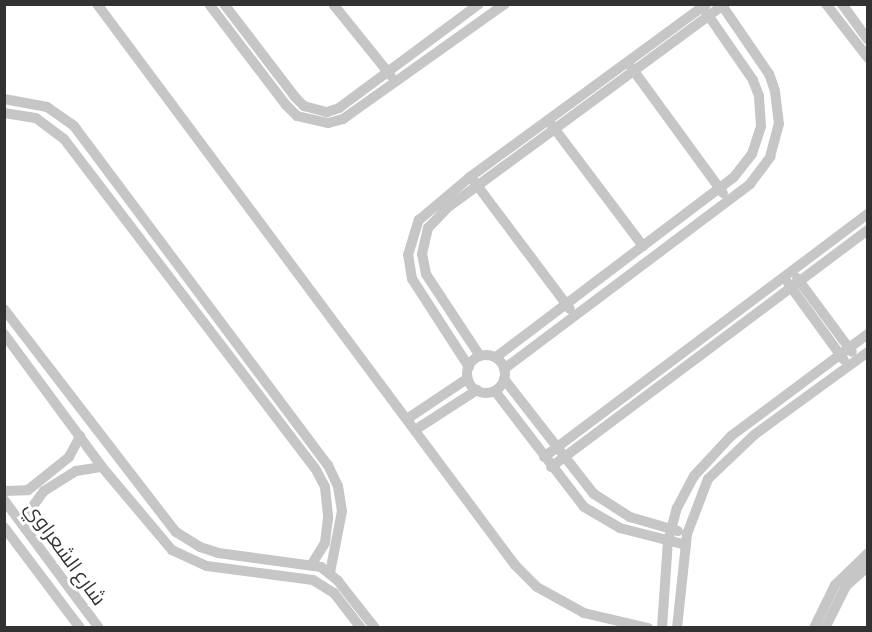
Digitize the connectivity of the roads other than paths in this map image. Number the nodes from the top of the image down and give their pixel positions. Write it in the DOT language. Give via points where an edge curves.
graph roads {
  1 [pos="210,4"];
  2 [pos="224,4"];
  3 [pos="479,4"];
  4 [pos="505,4"];
  5 [pos="826,4"];
  6 [pos="842,4"];
  7 [pos="98,5"];
  8 [pos="722,5"];
  9 [pos="339,8"];
  10 [pos="705,8"];
  11 [pos="867,40"];
  12 [pos="757,57"];
  13 [pos="867,58"];
  14 [pos="744,66"];
  15 [pos="631,67"];
  16 [pos="389,79"];
  17 [pos="775,91"];
  18 [pos="759,96"];
  19 [pos="4,99"];
  20 [pos="4,113"];
  21 [pos="551,124"];
  22 [pos="473,181"];
  23 [pos="719,189"];
  24 [pos="728,200"];
  25 [pos="867,214"];
  26 [pos="671,225"];
  27 [pos="867,230"];
  28 [pos="680,236"];
  29 [pos="643,246"];
  30 [pos="788,275"];
  31 [pos="795,285"];
  32 [pos="565,304"];
  33 [pos="4,309"];
  34 [pos="573,314"];
  35 [pos="4,334"];
  36 [pos="867,334"];
  37 [pos="845,351"];
  38 [pos="480,356"];
  39 [pos="496,357"];
  40 [pos="858,359"];
  41 [pos="468,372"];
  42 [pos="504,374"];
  43 [pos="477,390"];
  44 [pos="495,391"];
  45 [pos="407,420"];
  46 [pos="415,430"];
  47 [pos="80,436"];
  48 [pos="556,447"];
  49 [pos="543,457"];
  50 [pos="564,457"];
  51 [pos="102,467"];
  52 [pos="551,467"];
  53 [pos="4,491"];
  54 [pos="4,500"];
  55 [pos="4,527"];
  56 [pos="27,530"];
  57 [pos="671,530"];
  58 [pos="686,539"];
  59 [pos="668,541"];
  60 [pos="867,553"];
  61 [pos="312,564"];
  62 [pos="867,566"];
  63 [pos="330,573"];
  64 [pos="80,627"];
  65 [pos="99,627"];
  66 [pos="361,627"];
  67 [pos="375,627"];
  68 [pos="648,627"];
  69 [pos="662,627"];
  70 [pos="678,627"];
  71 [pos="813,627"];
  72 [pos="825,627"];
  1 -- 16 [label="street" via="297,116 328,123 343,119"];
  2 -- 16 [label="street" via="304,106 327,112"];
  3 -- 16 [label="street"];
  4 -- 16 [label="street"];
  5 -- 13 [label="street"];
  6 -- 11 [label="street"];
  7 -- 45 [label="street"];
  8 -- 10 [label="street"];
  8 -- 12 [label="street"];
  9 -- 16 [label="street"];
  10 -- 14 [label="street"];
  10 -- 15 [label="street"];
  12 -- 14 [label="street"];
  12 -- 17 [label="street"];
  14 -- 18 [label="street"];
  15 -- 21 [label="street"];
  15 -- 23 [label="street"];
  17 -- 18 [label="street"];
  17 -- 24 [label="street" via="779,124 770,157 750,184"];
  18 -- 23 [label="street" via="761,126 753,154"];
  19 -- 63 [label="street" via="47,107 74,126 328,465 342,502"];
  20 -- 61 [label="street" via="36,118 64,139 315,468 326,487 328,518 325,543"];
  21 -- 22 [label="street"];
  21 -- 29 [label="street"];
  22 -- 32 [label="street"];
  22 -- 38 [label="street" via="436,217 426,234 422,254 431,284"];
  22 -- 41 [label="street" via="419,220 408,255 417,289"];
  23 -- 24 [label="street"];
  23 -- 26 [label="street"];
  24 -- 28 [label="street"];
  25 -- 30 [label="street"];
  26 -- 28 [label="street"];
  26 -- 29 [label="street"];
  27 -- 31 [label="street"];
  28 -- 34 [label="street"];
  29 -- 32 [label="street"];
  30 -- 31 [label="street"];
  30 -- 48 [label="street"];
  31 -- 37 [label="street"];
  31 -- 50 [label="street"];
  32 -- 34 [label="street"];
  32 -- 39 [label="street"];
  33 -- 61 [label="street" via="176,532 218,553"];
  34 -- 42 [label="street"];
  35 -- 47 [label="street"];
  36 -- 37 [label="street"];
  37 -- 40 [label="street"];
  37 -- 57 [label="street" via="717,448 685,491"];
  38 -- 39 [label="street"];
  38 -- 41 [label="street"];
  39 -- 42 [label="street"];
  40 -- 58 [label="street" via="722,462 698,498"];
  41 -- 43 [label="street"];
  41 -- 45 [label="street"];
  42 -- 44 [label="street"];
  42 -- 48 [label="street"];
  43 -- 44 [label="street"];
  43 -- 46 [label="street"];
  44 -- 49 [label="street"];
  45 -- 46 [label="street"];
  46 -- 68 [label="street" via="515,565 537,587 584,613"];
  47 -- 51 [label="street"];
  47 -- 53 [label="street" via="69,457 28,490"];
  48 -- 49 [label="street"];
  48 -- 50 [label="street"];
  49 -- 52 [label="street"];
  50 -- 52 [label="street"];
  50 -- 57 [label="street" via="605,502 630,517"];
  51 -- 56 [label="street" via="76,471 44,491 33,506"];
  51 -- 66 [label="street" via="156,535 180,556 207,566 313,580 334,593"];
  52 -- 59 [label="street" via="574,497 595,515 620,528"];
  54 -- 56 [label="street, شارع الشعراوي"];
  55 -- 64 [label="street, شارع الشعراوي"];
  56 -- 65 [label="street, شارع الشعراوي"];
  57 -- 58 [label="street"];
  57 -- 59 [label="street"];
  58 -- 59 [label="street"];
  58 -- 70 [label="street"];
  59 -- 69 [label="street"];
  60 -- 71 [label="street" via="835,585"];
  61 -- 63 [label="street"];
  62 -- 72 [label="street" via="846,586"];
  63 -- 67 [label="street"];
}
